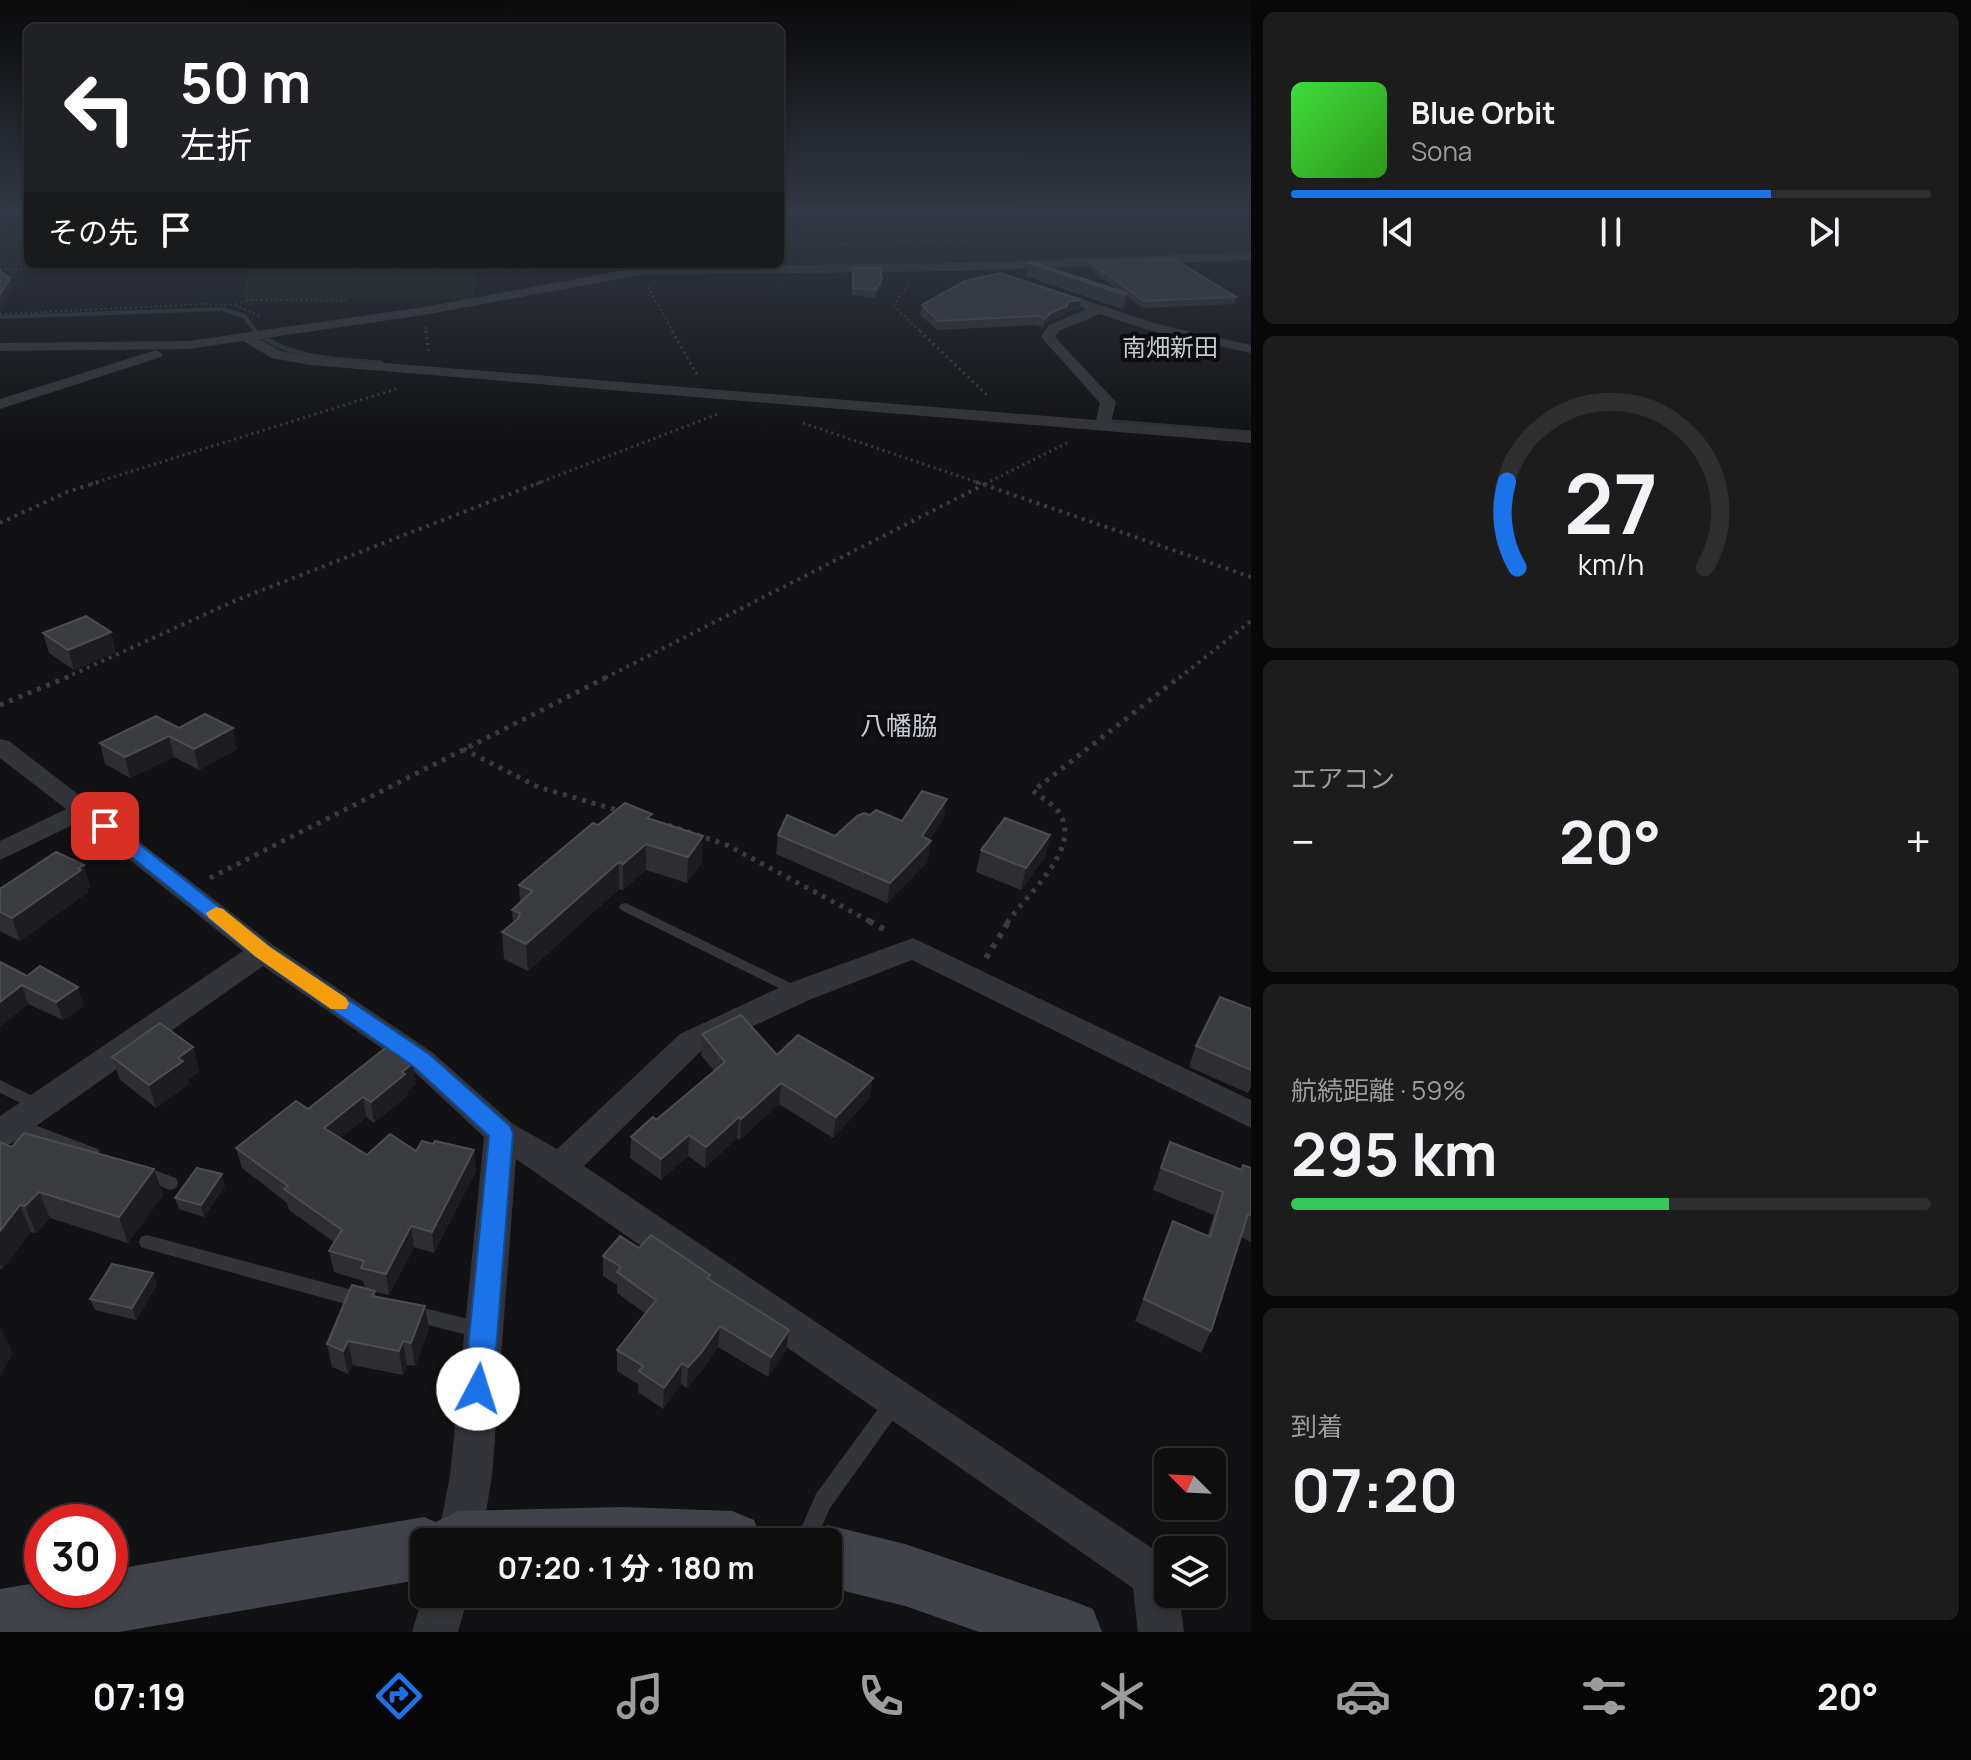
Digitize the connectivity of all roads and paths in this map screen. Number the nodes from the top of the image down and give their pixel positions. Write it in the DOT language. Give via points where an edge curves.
graph roads {
  1 [pos="547,288"];
  2 [pos="650,288"];
  3 [pos="907,288"];
  4 [pos="1039,288"];
  5 [pos="1100,309"];
  6 [pos="424,311"];
  7 [pos="247,338"];
  8 [pos="182,346"];
  9 [pos="0,347"];
  10 [pos="1251,349"];
  11 [pos="430,358"];
  12 [pos="451,373"];
  13 [pos="701,381"];
  14 [pos="0,404"];
  15 [pos="996,404"];
  16 [pos="731,409"];
  17 [pos="791,419"];
  18 [pos="1104,421"];
  19 [pos="1251,438"];
  20 [pos="984,485"];
  21 [pos="0,523"];
  22 [pos="1251,577"];
  23 [pos="1251,621"];
  24 [pos="0,705"];
  25 [pos="0,746"];
  26 [pos="463,749"];
  27 [pos="84,810"];
  28 [pos="623,812"];
  29 [pos="665,824"];
  30 [pos="0,852"];
  31 [pos="187,890"];
  32 [pos="626,907"];
  33 [pos="913,948"];
  34 [pos="263,952"];
  35 [pos="975,976"];
  36 [pos="798,992"];
  37 [pos="0,1086"];
  38 [pos="40,1106"];
  39 [pos="1251,1115"];
  40 [pos="7,1129"];
  41 [pos="501,1133"];
  42 [pos="102,1157"];
  43 [pos="129,1167"];
  44 [pos="560,1168"];
  45 [pos="170,1183"];
  46 [pos="147,1242"];
  47 [pos="483,1331"];
  48 [pos="896,1399"];
  49 [pos="461,1528"];
  50 [pos="811,1528"];
  51 [pos="410,1550"];
  52 [pos="842,1559"];
  53 [pos="442,1608"];
  54 [pos="0,1621"];
  55 [pos="435,1632"];
  56 [pos="1070,1632"];
  57 [pos="1161,1632"];
  1 -- 6 [label="street"];
  2 -- 13 [label="path"];
  3 -- 15 [label="path" via="894,306"];
  4 -- 5 [label="street"];
  5 -- 10 [label="street"];
  5 -- 18 [label="street" via="1054,328 1048,337 1108,402"];
  6 -- 7 [label="street"];
  6 -- 11 [label="path"];
  7 -- 8 [label="street"];
  7 -- 12 [label="street" via="291,358"];
  8 -- 9 [label="street"];
  8 -- 14 [label="street"];
  12 -- 18 [label="street"];
  12 -- 21 [label="path" via="67,492"];
  16 -- 24 [label="path" via="239,599"];
  17 -- 20 [label="path"];
  18 -- 19 [label="street"];
  18 -- 20 [label="path"];
  20 -- 22 [label="path"];
  20 -- 26 [label="path"];
  23 -- 35 [label="path" via="1033,791 1061,815 1062,849"];
  25 -- 27 [label="street"];
  26 -- 28 [label="path" via="538,787"];
  26 -- 31 [label="path"];
  27 -- 30 [label="street"];
  27 -- 31 [label="street"];
  29 -- 33 [label="path" via="727,845"];
  31 -- 34 [label="street"];
  32 -- 36 [label="lane"];
  33 -- 35 [label="street"];
  33 -- 36 [label="street"];
  34 -- 38 [label="street"];
  34 -- 41 [label="street" via="421,1060"];
  35 -- 39 [label="street"];
  36 -- 44 [label="street" via="691,1042"];
  37 -- 38 [label="lane"];
  38 -- 40 [label="street"];
  40 -- 42 [label="lane"];
  41 -- 44 [label="street"];
  41 -- 47 [label="street"];
  43 -- 45 [label="lane"];
  44 -- 48 [label="street"];
  46 -- 47 [label="lane"];
  47 -- 49 [label="street" via="471,1476"];
  48 -- 50 [label="lane" via="823,1501"];
  48 -- 57 [label="street" via="1154,1576"];
  51 -- 54 [label="street"];
  52 -- 56 [label="street" via="905,1575"];
  53 -- 55 [label="street"];
}
